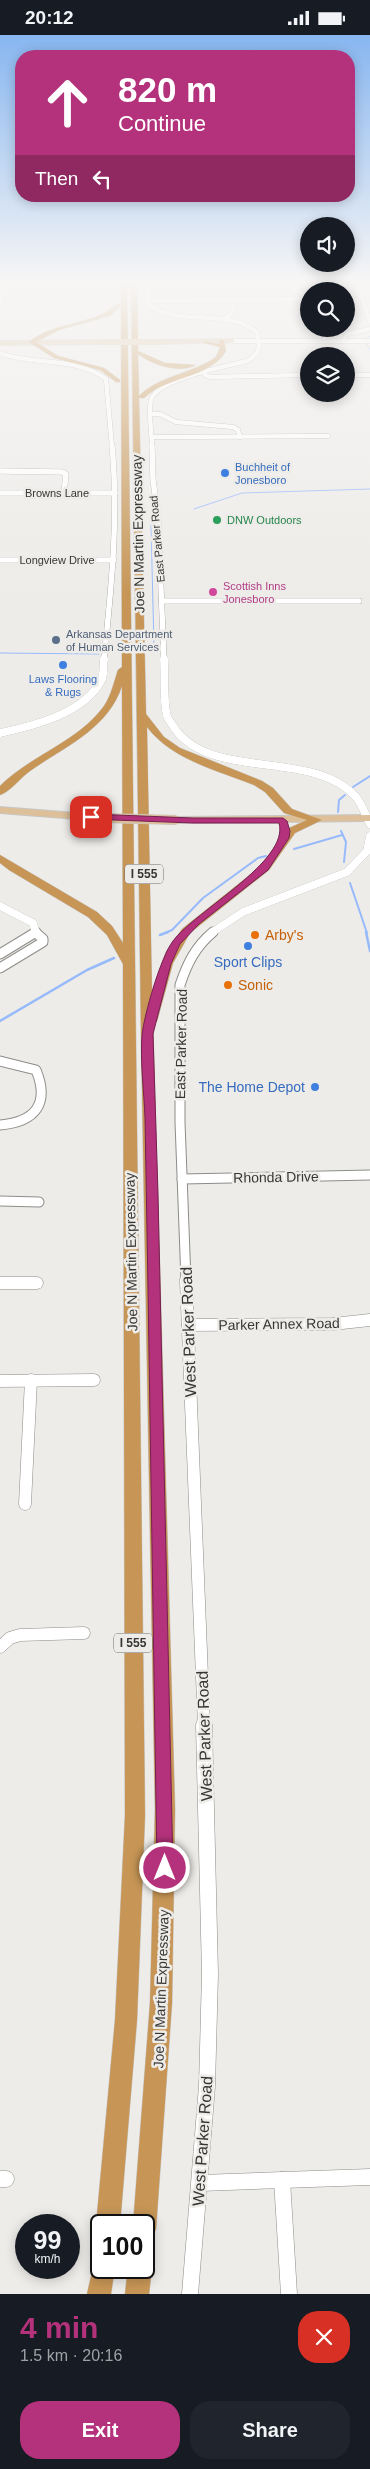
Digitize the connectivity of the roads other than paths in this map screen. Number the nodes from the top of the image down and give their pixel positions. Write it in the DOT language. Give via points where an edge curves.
graph roads {
  1 [pos="106,384"];
  2 [pos="118,384"];
  3 [pos="125,384"];
  4 [pos="136,384"];
  5 [pos="141,384"];
  6 [pos="155,384"];
  7 [pos="169,384"];
  8 [pos="142,397"];
  9 [pos="152,413"];
  10 [pos="125,418"];
  11 [pos="152,437"];
  12 [pos="240,437"];
  13 [pos="328,437"];
  14 [pos="137,459"];
  15 [pos="0,471"];
  16 [pos="0,493"];
  17 [pos="64,493"];
  18 [pos="115,493"];
  19 [pos="114,560"];
  20 [pos="0,561"];
  21 [pos="162,601"];
  22 [pos="360,601"];
  23 [pos="126,663"];
  24 [pos="141,714"];
  25 [pos="0,733"];
  26 [pos="0,791"];
  27 [pos="283,807"];
  28 [pos="0,810"];
  29 [pos="317,820"];
  30 [pos="370,820"];
  31 [pos="283,821"];
  32 [pos="370,836"];
  33 [pos="285,838"];
  34 [pos="0,858"];
  35 [pos="0,906"];
  36 [pos="36,933"];
  37 [pos="0,953"];
  38 [pos="128,961"];
  39 [pos="0,969"];
  40 [pos="147,1034"];
  41 [pos="0,1061"];
  42 [pos="0,1125"];
  43 [pos="370,1175"];
  44 [pos="182,1179"];
  45 [pos="0,1201"];
  46 [pos="39,1201"];
  47 [pos="0,1283"];
  48 [pos="37,1283"];
  49 [pos="370,1320"];
  50 [pos="188,1325"];
  51 [pos="31,1380"];
  52 [pos="94,1380"];
  53 [pos="0,1381"];
  54 [pos="25,1504"];
  55 [pos="84,1633"];
  56 [pos="0,1647"];
  57 [pos="370,2177"];
  58 [pos="282,2180"];
  59 [pos="200,2183"];
  60 [pos="109,2214"];
  61 [pos="145,2214"];
  62 [pos="101,2279"];
  63 [pos="138,2279"];
  64 [pos="99,2294"];
  65 [pos="136,2294"];
  66 [pos="190,2294"];
  67 [pos="289,2294"];
  1 -- 18 [label="street"];
  2 -- 10 [label="highway"];
  3 -- 10 [label="highway, Joe N Martin Expressway / I 555"];
  4 -- 14 [label="highway, Joe N Martin Expressway / I 555"];
  5 -- 8 [label="highway"];
  6 -- 8 [label="highway"];
  7 -- 9 [label="street, East Parker Road" via="156,391 152,399"];
  8 -- 14 [label="highway" via="142,441"];
  9 -- 11 [label="street, East Parker Road"];
  9 -- 12 [label="street" via="180,422 233,427"];
  10 -- 23 [label="highway, Joe N Martin Expressway / I 555"];
  11 -- 12 [label="street"];
  11 -- 21 [label="street, East Parker Road"];
  12 -- 13 [label="street"];
  14 -- 24 [label="highway, Joe N Martin Expressway / I 555"];
  15 -- 17 [label="street" via="62,472 66,474"];
  16 -- 17 [label="street, Browns Lane"];
  17 -- 18 [label="street, Browns Lane"];
  18 -- 19 [label="street"];
  19 -- 20 [label="street, Longview Drive"];
  19 -- 25 [label="street" via="104,672 94,690 76,706 56,717"];
  21 -- 22 [label="street"];
  21 -- 30 [label="street, East Parker Road" via="167,717 181,739 212,754 319,775 347,790 358,800"];
  23 -- 26 [label="highway" via="113,698 103,714"];
  23 -- 38 [label="highway, Joe N Martin Expressway / I 555"];
  24 -- 27 [label="highway" via="161,739 176,750 258,783"];
  24 -- 40 [label="highway, Joe N Martin Expressway / I 555"];
  27 -- 29 [label="highway" via="293,814"];
  27 -- 31 [label="highway"];
  28 -- 31 [label="main road, bridge" via="102,818"];
  29 -- 30 [label="main road"];
  29 -- 31 [label="main road"];
  29 -- 33 [label="highway" via="291,831"];
  31 -- 33 [label="highway"];
  32 -- 44 [label="street, East Parker Road" via="367,851 347,872 243,912 211,933 187,964 180,985 179,1003"];
  33 -- 40 [label="highway" via="265,868 196,921 176,943 166,964"];
  34 -- 38 [label="highway" via="93,915 112,935"];
  35 -- 36 [label="street" via="33,923"];
  36 -- 37 [label="street"];
  36 -- 39 [label="street" via="43,943"];
  38 -- 60 [label="highway, Joe N Martin Expressway / I 555" via="134,1874 122,2087"];
  40 -- 61 [label="highway, Joe N Martin Expressway / I 555" via="165,1868 160,2022"];
  41 -- 42 [label="street" via="36,1070 42,1081 40,1107 28,1120"];
  43 -- 44 [label="street, Rhonda Drive"];
  44 -- 50 [label="street, West Parker Road"];
  45 -- 46 [label="street"];
  47 -- 48 [label="street"];
  49 -- 50 [label="street, Parker Annex Road" via="333,1324"];
  50 -- 59 [label="street, West Parker Road" via="206,1772 210,1974"];
  51 -- 52 [label="street"];
  51 -- 53 [label="street"];
  51 -- 54 [label="street"];
  55 -- 56 [label="street" via="20,1635 10,1638"];
  57 -- 58 [label="street"];
  58 -- 59 [label="street"];
  58 -- 67 [label="street"];
  59 -- 66 [label="street, West Parker Road"];
  62 -- 64 [label="highway"];
  63 -- 65 [label="highway"];
}
